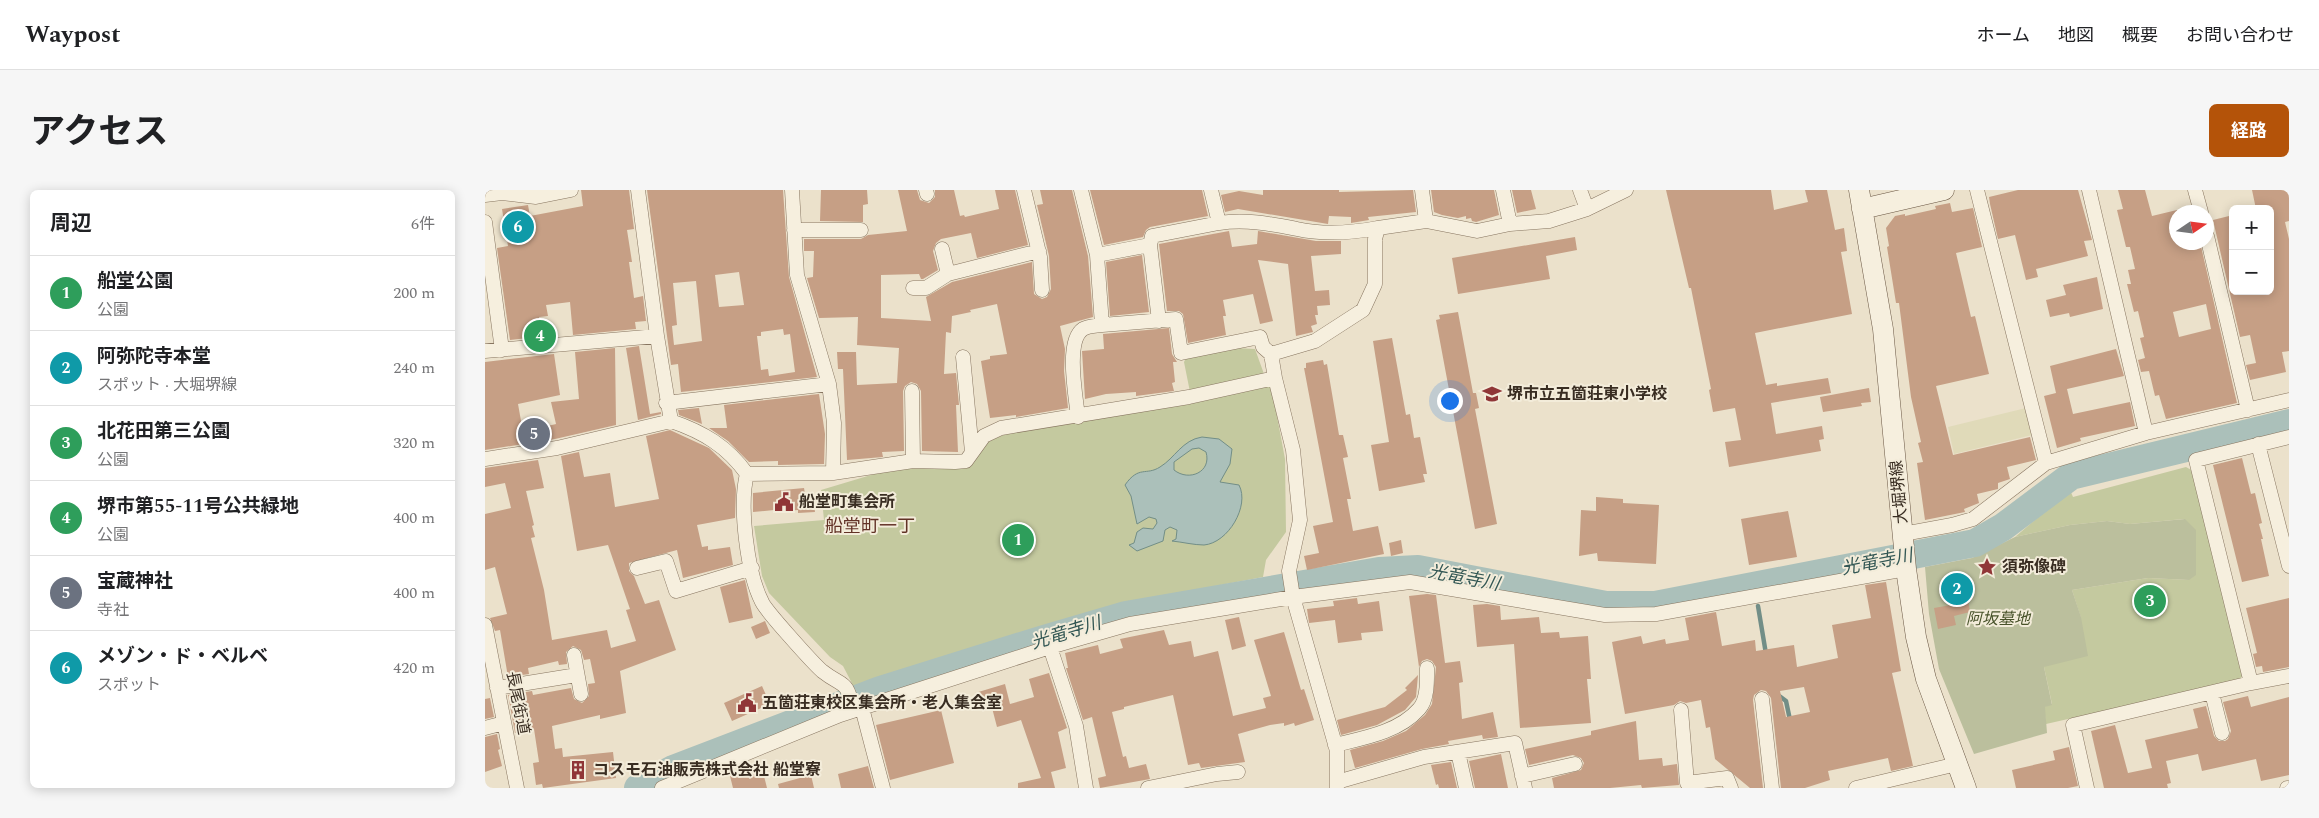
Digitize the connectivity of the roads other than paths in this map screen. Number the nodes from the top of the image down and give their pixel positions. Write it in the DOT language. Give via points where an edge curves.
graph roads {
  1 [pos="571,190"];
  2 [pos="638,190"];
  3 [pos="792,190"];
  4 [pos="1024,190"];
  5 [pos="1081,190"];
  6 [pos="1422,190"];
  7 [pos="1503,190"];
  8 [pos="1580,190"];
  9 [pos="1626,190"];
  10 [pos="1944,190"];
  11 [pos="1977,190"];
  12 [pos="2089,190"];
  13 [pos="2195,190"];
  14 [pos="1216,191"];
  15 [pos="485,195"];
  16 [pos="1860,200"];
  17 [pos="2199,205"];
  18 [pos="1587,210"];
  19 [pos="1426,221"];
  20 [pos="485,222"];
  21 [pos="1219,222"];
  22 [pos="1510,224"];
  23 [pos="1378,228"];
  24 [pos="794,230"];
  25 [pos="861,230"];
  26 [pos="1150,245"];
  27 [pos="942,249"];
  28 [pos="2210,250"];
  29 [pos="1039,251"];
  30 [pos="1097,256"];
  31 [pos="948,274"];
  32 [pos="913,288"];
  33 [pos="1042,290"];
  34 [pos="1159,321"];
  35 [pos="1102,324"];
  36 [pos="657,336"];
  37 [pos="503,350"];
  38 [pos="485,351"];
  39 [pos="1271,354"];
  40 [pos="963,357"];
  41 [pos="1275,378"];
  42 [pos="829,384"];
  43 [pos="912,391"];
  44 [pos="2289,400"];
  45 [pos="666,403"];
  46 [pos="2248,410"];
  47 [pos="1078,417"];
  48 [pos="671,421"];
  49 [pos="2146,433"];
  50 [pos="2289,437"];
  51 [pos="2258,444"];
  52 [pos="971,452"];
  53 [pos="485,459"];
  54 [pos="913,461"];
  55 [pos="2046,463"];
  56 [pos="833,473"];
  57 [pos="747,474"];
  58 [pos="2287,552"];
  59 [pos="1905,553"];
  60 [pos="2289,566"];
  61 [pos="637,568"];
  62 [pos="752,568"];
  63 [pos="1293,596"];
  64 [pos="486,630"];
  65 [pos="1050,647"];
  66 [pos="574,656"];
  67 [pos="1427,668"];
  68 [pos="577,675"];
  69 [pos="2289,676"];
  70 [pos="2251,683"];
  71 [pos="497,688"];
  72 [pos="2212,693"];
  73 [pos="581,694"];
  74 [pos="1762,699"];
  75 [pos="857,709"];
  76 [pos="1681,710"];
  77 [pos="504,723"];
  78 [pos="485,728"];
  79 [pos="2222,733"];
  80 [pos="1335,745"];
  81 [pos="1458,752"];
  82 [pos="1575,764"];
  83 [pos="1957,764"];
  84 [pos="1238,772"];
  85 [pos="1524,782"];
  86 [pos="1337,785"];
  87 [pos="517,788"];
  88 [pos="662,788"];
  89 [pos="883,788"];
  90 [pos="1087,788"];
  91 [pos="1148,788"];
  92 [pos="1466,788"];
  93 [pos="1731,788"];
  94 [pos="1772,788"];
  95 [pos="1855,788"];
  96 [pos="1966,788"];
  97 [pos="2087,788"];
  1 -- 15 [label="street" via="537,197 502,193"];
  2 -- 36 [label="street"];
  3 -- 24 [label="street"];
  4 -- 29 [label="street"];
  5 -- 30 [label="street"];
  6 -- 19 [label="street"];
  7 -- 22 [label="street"];
  8 -- 18 [label="street"];
  9 -- 18 [label="street"];
  10 -- 16 [label="main road"];
  11 -- 55 [label="street"];
  12 -- 49 [label="street"];
  13 -- 17 [label="street"];
  14 -- 21 [label="street"];
  16 -- 59 [label="main road, 大堀堺線" via="1883,329"];
  18 -- 22 [label="street" via="1549,220"];
  19 -- 22 [label="street" via="1477,231"];
  19 -- 23 [label="street"];
  20 -- 37 [label="street"];
  21 -- 23 [label="street" via="1235,220 1279,224 1323,232 1355,233"];
  21 -- 26 [label="street" via="1152,236"];
  23 -- 39 [label="street" via="1375,284 1363,310 1315,341"];
  24 -- 25 [label="street"];
  24 -- 42 [label="street" via="797,275"];
  26 -- 30 [label="street"];
  26 -- 34 [label="street"];
  27 -- 31 [label="street"];
  28 -- 46 [label="street"];
  29 -- 31 [label="street"];
  29 -- 33 [label="street"];
  30 -- 35 [label="street"];
  31 -- 32 [label="street" via="926,288"];
  34 -- 35 [label="street"];
  34 -- 39 [label="street" via="1176,319 1181,353 1260,337 1263,347"];
  35 -- 47 [label="street" via="1084,328 1077,335 1072,349"];
  36 -- 37 [label="street"];
  36 -- 45 [label="street"];
  37 -- 38 [label="street"];
  39 -- 41 [label="street"];
  40 -- 52 [label="street"];
  41 -- 47 [label="street"];
  41 -- 63 [label="street" via="1293,450 1300,520 1289,576"];
  42 -- 45 [label="street"];
  42 -- 56 [label="street" via="834,423"];
  43 -- 54 [label="street"];
  44 -- 46 [label="street"];
  45 -- 48 [label="street"];
  46 -- 49 [label="street"];
  47 -- 52 [label="street" via="1001,428 984,436"];
  48 -- 53 [label="street" via="557,448"];
  48 -- 57 [label="street" via="718,442 736,458"];
  49 -- 55 [label="street"];
  50 -- 51 [label="street"];
  51 -- 58 [label="street"];
  51 -- 70 [label="street" via="2196,460"];
  52 -- 54 [label="street" via="966,461"];
  54 -- 56 [label="street"];
  55 -- 59 [label="street" via="1973,519 1952,525"];
  56 -- 57 [label="street"];
  57 -- 62 [label="street" via="744,529"];
  58 -- 60 [label="street"];
  59 -- 63 [label="street" via="1656,614 1605,615 1410,582"];
  59 -- 83 [label="main road, 大堀堺線" via="1916,637 1926,679"];
  61 -- 62 [label="street" via="666,561 676,591"];
  62 -- 75 [label="street" via="762,603 823,671 842,682"];
  63 -- 65 [label="street" via="1130,624"];
  63 -- 80 [label="street"];
  64 -- 71 [label="street, 長尾街道"];
  65 -- 75 [label="street"];
  65 -- 90 [label="street" via="1076,726"];
  66 -- 68 [label="street"];
  67 -- 80 [label="street" via="1426,693 1420,708 1381,733"];
  68 -- 71 [label="street"];
  68 -- 73 [label="street"];
  69 -- 70 [label="street"];
  70 -- 72 [label="street"];
  71 -- 77 [label="street, 長尾街道"];
  72 -- 79 [label="street"];
  72 -- 97 [label="street" via="2073,725"];
  74 -- 94 [label="street"];
  75 -- 88 [label="street"];
  75 -- 89 [label="street"];
  76 -- 93 [label="street" via="1687,783 1727,778"];
  77 -- 78 [label="street"];
  77 -- 87 [label="street, 長尾街道"];
  80 -- 86 [label="street"];
  81 -- 85 [label="street" via="1515,743"];
  81 -- 86 [label="street" via="1424,757"];
  81 -- 92 [label="street"];
  82 -- 85 [label="street"];
  83 -- 95 [label="street"];
  83 -- 96 [label="main road, 大堀堺線"];
  84 -- 91 [label="street"];
}
